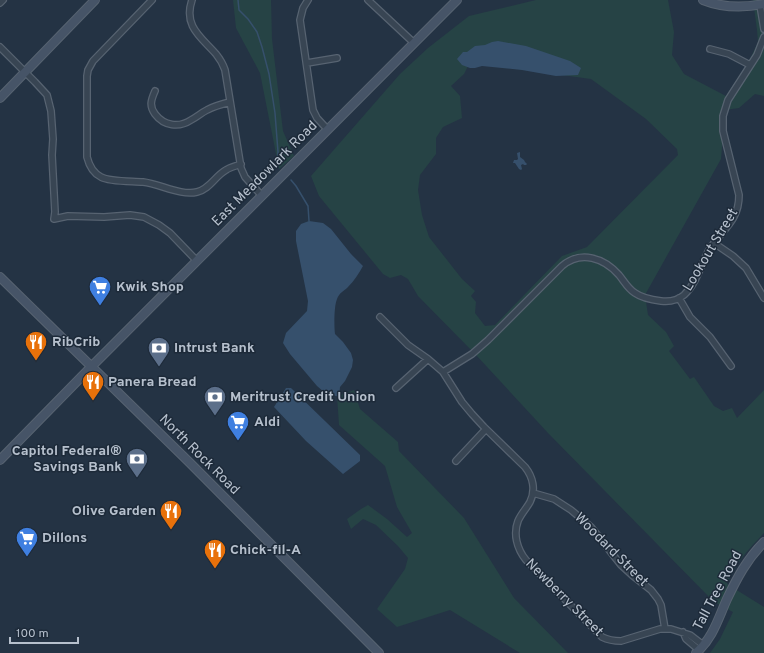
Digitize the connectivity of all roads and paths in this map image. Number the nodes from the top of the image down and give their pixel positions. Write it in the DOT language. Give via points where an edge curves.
graph roads {
  1 [pos="2,0"];
  2 [pos="95,0"];
  3 [pos="152,0"];
  4 [pos="192,0"];
  5 [pos="308,0"];
  6 [pos="368,0"];
  7 [pos="457,0"];
  8 [pos="703,0"];
  9 [pos="0,3"];
  10 [pos="723,3"];
  11 [pos="762,5"];
  12 [pos="764,29"];
  13 [pos="764,37"];
  14 [pos="414,43"];
  15 [pos="0,47"];
  16 [pos="710,49"];
  17 [pos="337,58"];
  18 [pos="307,63"];
  19 [pos="750,65"];
  20 [pos="25,72"];
  21 [pos="155,91"];
  22 [pos="0,98"];
  23 [pos="230,102"];
  24 [pos="328,130"];
  25 [pos="240,164"];
  26 [pos="262,196"];
  27 [pos="714,243"];
  28 [pos="197,261"];
  29 [pos="0,276"];
  30 [pos="679,298"];
  31 [pos="764,298"];
  32 [pos="380,317"];
  33 [pos="428,359"];
  34 [pos="731,366"];
  35 [pos="92,367"];
  36 [pos="443,372"];
  37 [pos="396,388"];
  38 [pos="486,429"];
  39 [pos="0,460"];
  40 [pos="456,461"];
  41 [pos="533,493"];
  42 [pos="764,542"];
  43 [pos="665,629"];
  44 [pos="699,650"];
  45 [pos="378,653"];
  1 -- 9 [label="street"];
  2 -- 20 [label="main road"];
  3 -- 25 [label="street" via="95,58 88,70 87,157 91,166 96,174 106,179 144,182 186,193 203,190 226,170"];
  4 -- 23 [label="street" via="192,26 222,64"];
  5 -- 18 [label="street" via="300,20"];
  6 -- 14 [label="street"];
  7 -- 14 [label="main road, East Meadowlark Road"];
  8 -- 10 [label="main road"];
  10 -- 11 [label="main road" via="738,7"];
  11 -- 12 [label="street"];
  13 -- 19 [label="street, Lookout Street" via="758,55"];
  14 -- 24 [label="main road, East Meadowlark Road"];
  15 -- 20 [label="street"];
  16 -- 19 [label="street" via="729,54"];
  17 -- 18 [label="street"];
  18 -- 24 [label="street" via="315,116"];
  19 -- 27 [label="street, Lookout Street" via="728,100 723,116 723,131 739,201 734,218"];
  20 -- 22 [label="main road"];
  20 -- 28 [label="street" via="47,95 51,111 54,219 68,216 144,217 170,233"];
  21 -- 23 [label="street" via="150,105 160,119 171,124 185,123 207,110"];
  23 -- 25 [label="street"];
  24 -- 26 [label="main road, East Meadowlark Road"];
  25 -- 26 [label="street" via="245,176"];
  26 -- 28 [label="main road, East Meadowlark Road"];
  27 -- 30 [label="street, Lookout Street" via="694,283"];
  27 -- 31 [label="street" via="746,268"];
  28 -- 35 [label="main road, East Meadowlark Road"];
  29 -- 35 [label="main road, North Rock Road"];
  30 -- 34 [label="street" via="690,317 709,335"];
  30 -- 36 [label="street, Lookout Street" via="664,301 638,295 607,265 590,257 576,258 562,266 477,350"];
  32 -- 33 [label="street" via="408,345"];
  33 -- 36 [label="street"];
  33 -- 37 [label="street"];
  35 -- 39 [label="main road, East Meadowlark Road"];
  35 -- 45 [label="main road, North Rock Road"];
  36 -- 38 [label="street" via="462,402"];
  38 -- 40 [label="street"];
  38 -- 41 [label="street" via="524,465 533,480"];
  41 -- 43 [label="street, Woodard Street" via="564,505 591,527 621,565 658,599"];
  41 -- 43 [label="street, Newberry Street" via="518,521 516,532 519,549 526,560 606,639 622,640"];
  42 -- 44 [label="main road, Tall Tree Road" via="740,573 716,627"];
  43 -- 44 [label="street, Newberry Street" via="690,635"];
}
